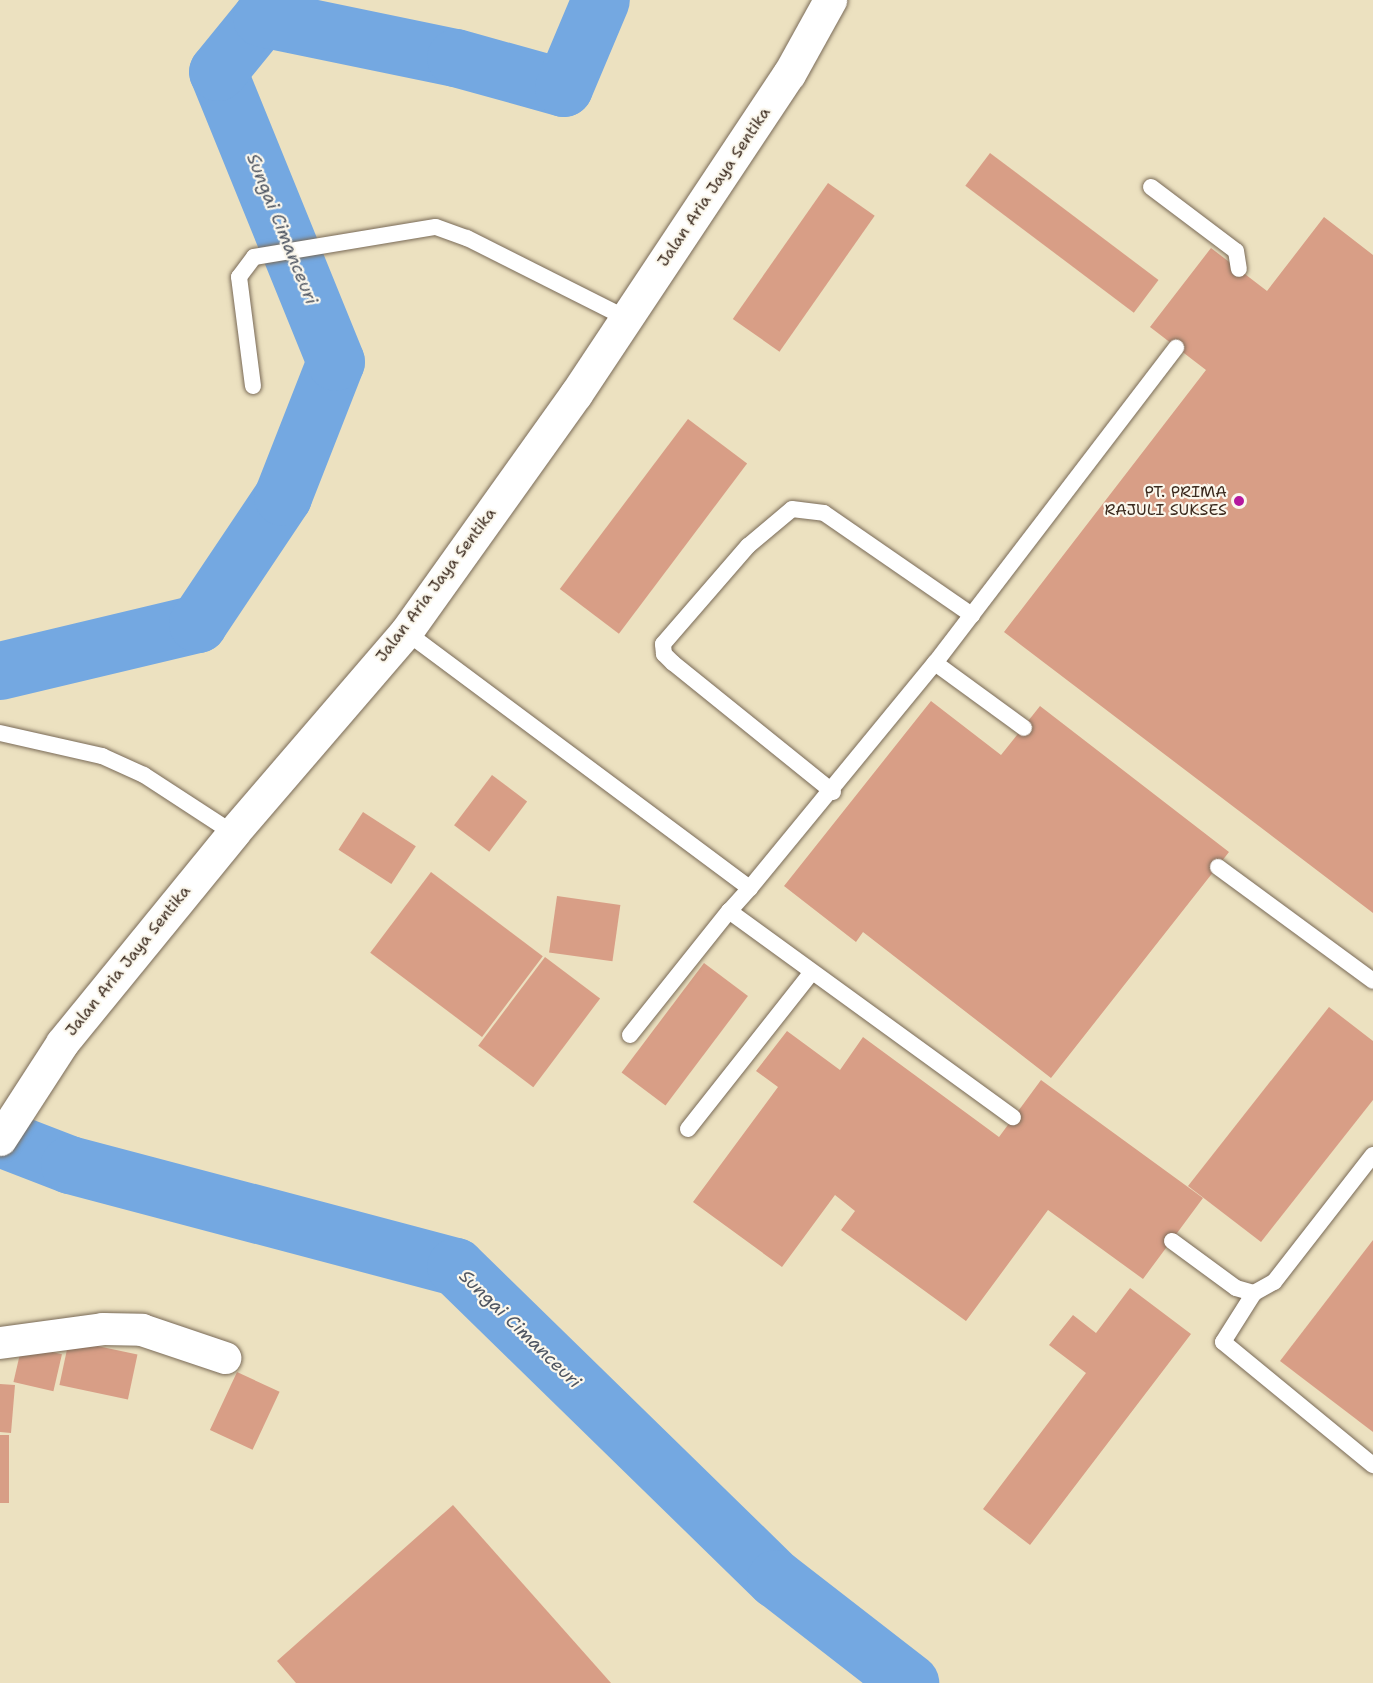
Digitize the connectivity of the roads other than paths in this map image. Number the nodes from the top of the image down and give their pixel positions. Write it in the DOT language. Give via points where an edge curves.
graph roads {
  1 [pos="830,0"];
  2 [pos="1151,187"];
  3 [pos="1239,269"];
  4 [pos="626,318"];
  5 [pos="1176,348"];
  6 [pos="254,386"];
  7 [pos="972,615"];
  8 [pos="406,632"];
  9 [pos="935,663"];
  10 [pos="1024,728"];
  11 [pos="0,733"];
  12 [pos="833,792"];
  13 [pos="233,833"];
  14 [pos="1218,867"];
  15 [pos="750,888"];
  16 [pos="729,911"];
  17 [pos="812,972"];
  18 [pos="1373,981"];
  19 [pos="630,1035"];
  20 [pos="1013,1117"];
  21 [pos="688,1129"];
  22 [pos="0,1139"];
  23 [pos="1373,1155"];
  24 [pos="1172,1240"];
  25 [pos="1254,1293"];
  26 [pos="0,1343"];
  27 [pos="225,1358"];
  28 [pos="1373,1465"];
  1 -- 4 [label="street, Jalan Aria Jaya Sentika" via="789,74"];
  2 -- 3 [label="lane" via="1236,251"];
  4 -- 6 [label="lane" via="466,238 436,227 254,257 239,277"];
  4 -- 8 [label="street, Jalan Aria Jaya Sentika"];
  5 -- 7 [label="lane"];
  7 -- 9 [label="lane"];
  7 -- 12 [label="lane" via="824,513 792,509 748,546 663,644 663,654 673,663"];
  8 -- 13 [label="street, Jalan Aria Jaya Sentika"];
  8 -- 15 [label="lane"];
  9 -- 10 [label="lane"];
  9 -- 12 [label="lane"];
  11 -- 13 [label="lane" via="102,756 144,776"];
  12 -- 15 [label="lane"];
  13 -- 22 [label="street, Jalan Aria Jaya Sentika" via="62,1043"];
  14 -- 18 [label="lane"];
  15 -- 16 [label="lane"];
  16 -- 17 [label="lane"];
  16 -- 19 [label="lane"];
  17 -- 20 [label="lane"];
  17 -- 21 [label="lane"];
  23 -- 25 [label="lane" via="1274,1282"];
  24 -- 25 [label="lane" via="1236,1288"];
  25 -- 28 [label="lane" via="1223,1342"];
  26 -- 27 [label="street" via="103,1329 142,1330"];
}
